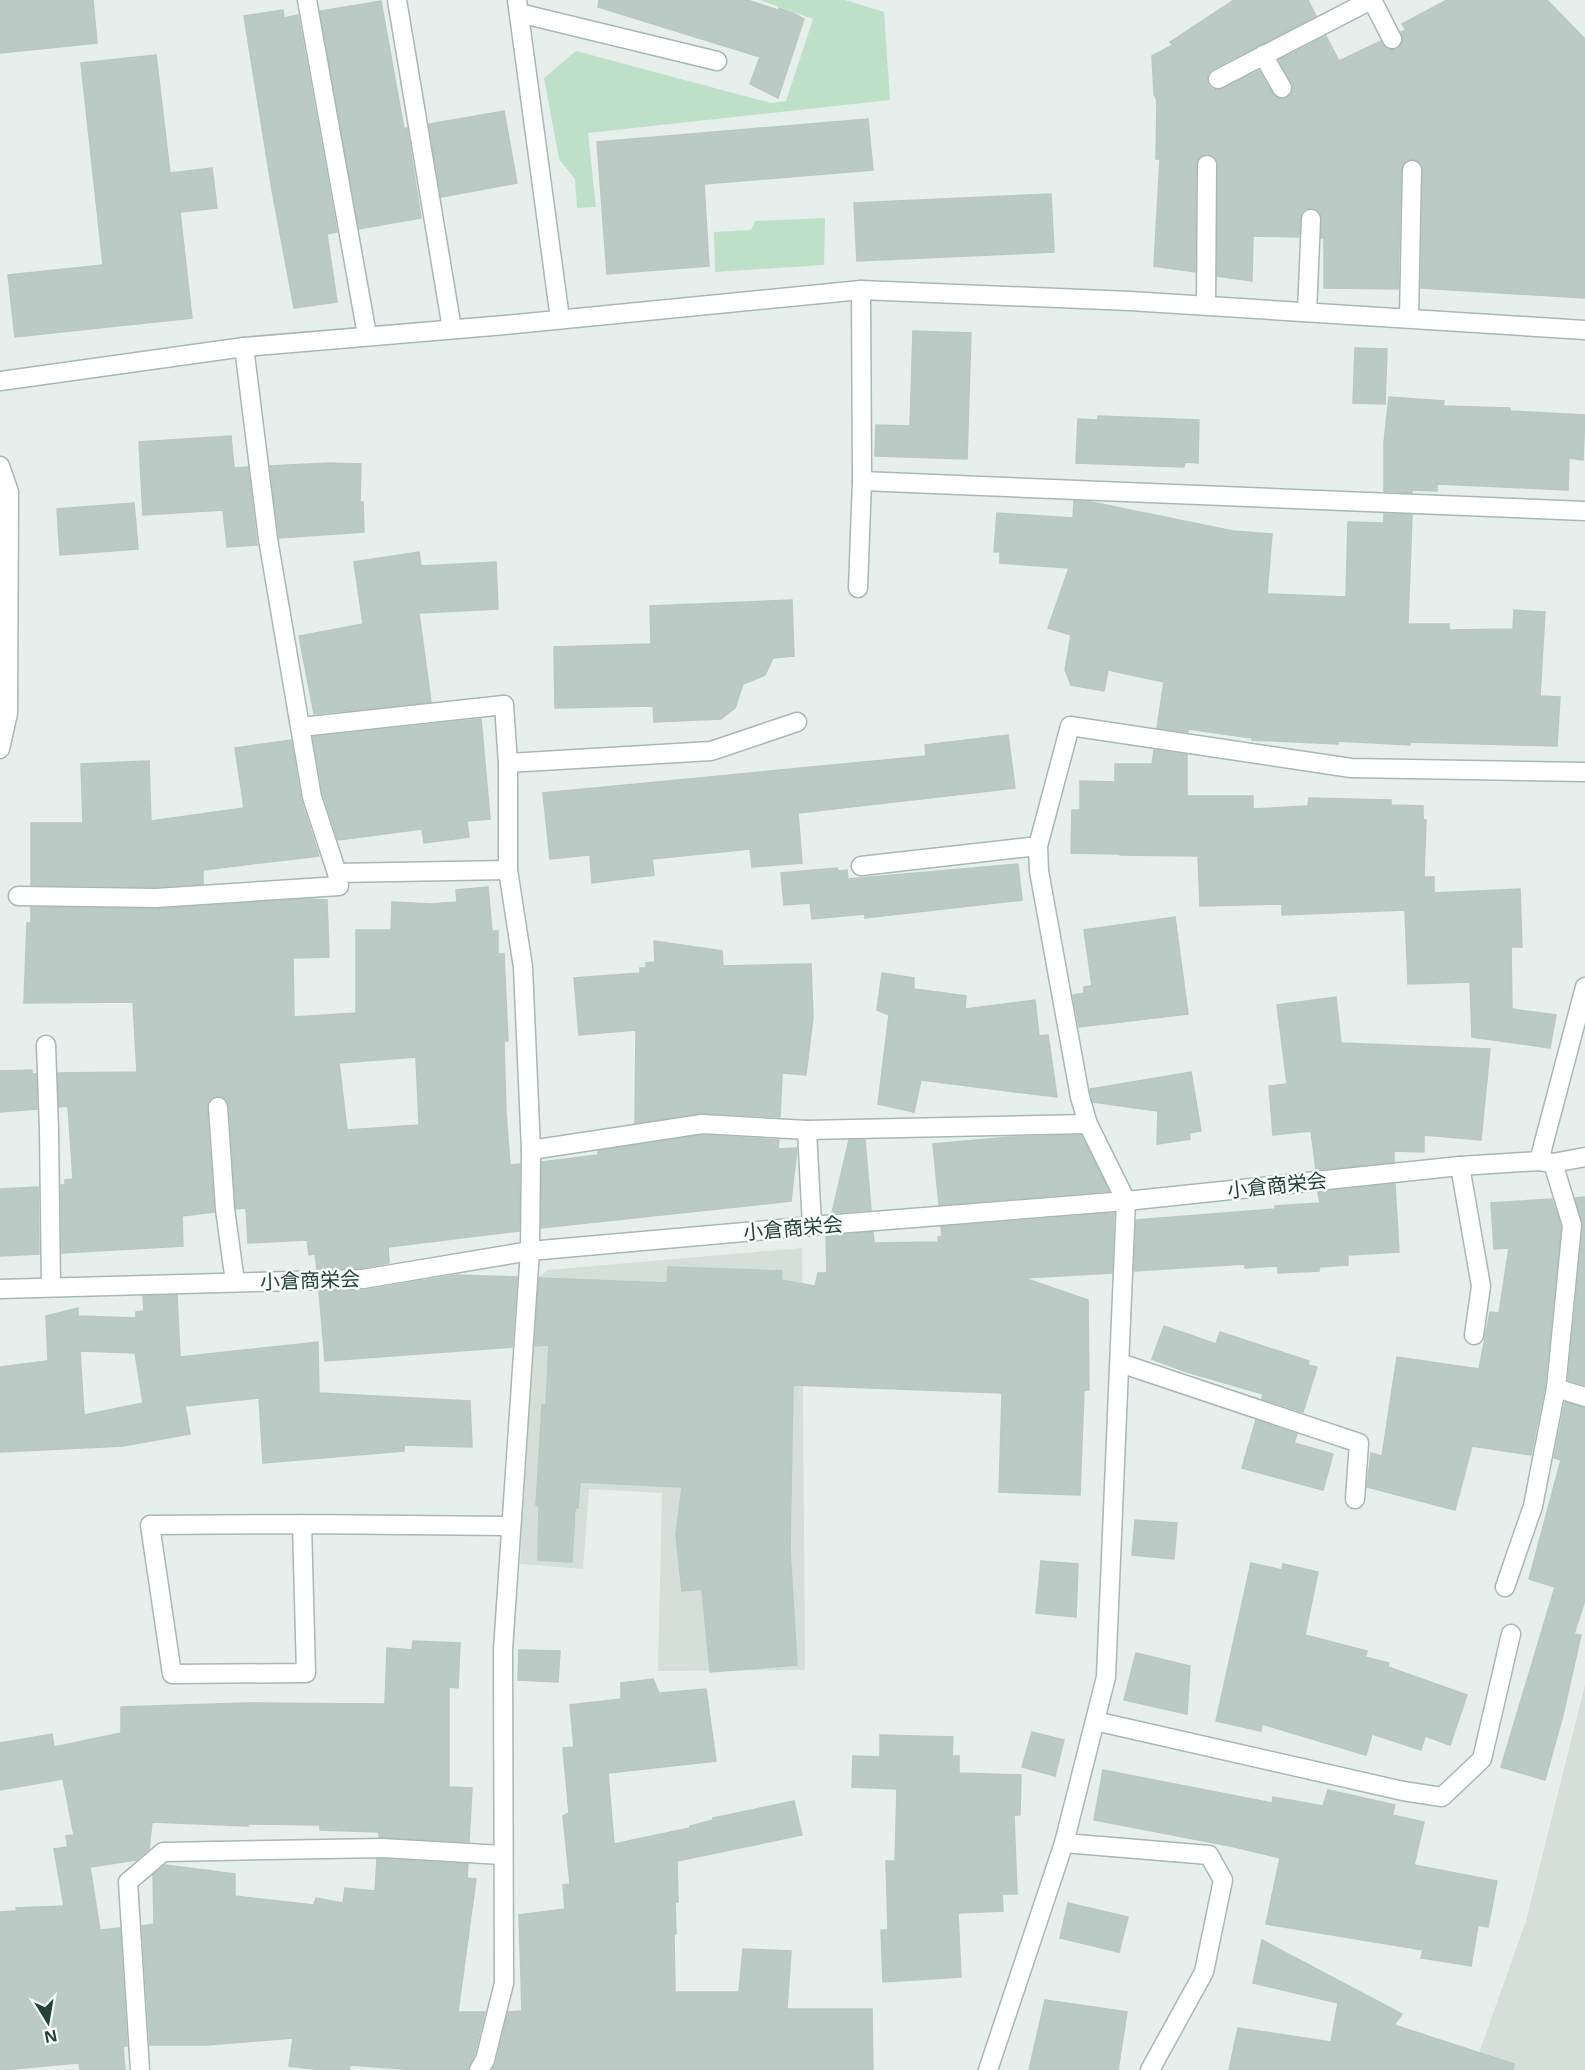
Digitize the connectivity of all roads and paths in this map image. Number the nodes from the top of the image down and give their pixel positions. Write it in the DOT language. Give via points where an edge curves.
graph roads {
  1 [pos="307,0"];
  2 [pos="397,0"];
  3 [pos="1371,0"];
  4 [pos="518,7"];
  5 [pos="1392,39"];
  6 [pos="1263,55"];
  7 [pos="717,61"];
  8 [pos="1218,79"];
  9 [pos="1282,88"];
  10 [pos="1207,165"];
  11 [pos="1412,170"];
  12 [pos="1311,219"];
  13 [pos="861,290"];
  14 [pos="1206,305"];
  15 [pos="1307,312"];
  16 [pos="1409,317"];
  17 [pos="560,319"];
  18 [pos="452,329"];
  19 [pos="1585,330"];
  20 [pos="367,335"];
  21 [pos="244,347"];
  22 [pos="0,381"];
  23 [pos="0,466"];
  24 [pos="862,481"];
  25 [pos="1585,511"];
  26 [pos="4,575"];
  27 [pos="858,588"];
  28 [pos="797,722"];
  29 [pos="301,727"];
  30 [pos="0,749"];
  31 [pos="507,763"];
  32 [pos="1585,772"];
  33 [pos="1038,846"];
  34 [pos="861,866"];
  35 [pos="508,870"];
  36 [pos="337,873"];
  37 [pos="18,896"];
  38 [pos="1585,987"];
  39 [pos="46,1045"];
  40 [pos="218,1107"];
  41 [pos="1088,1124"];
  42 [pos="807,1130"];
  43 [pos="531,1150"];
  44 [pos="1585,1157"];
  45 [pos="1546,1162"];
  46 [pos="1461,1166"];
  47 [pos="1126,1201"];
  48 [pos="812,1226"];
  49 [pos="530,1251"];
  50 [pos="235,1282"];
  51 [pos="51,1287"];
  52 [pos="0,1288"];
  53 [pos="1474,1335"];
  54 [pos="1120,1363"];
  55 [pos="1556,1388"];
  56 [pos="1585,1397"];
  57 [pos="1355,1499"];
  58 [pos="302,1524"];
  59 [pos="510,1526"];
  60 [pos="1505,1587"];
  61 [pos="1511,1634"];
  62 [pos="1095,1721"];
  63 [pos="1064,1843"];
  64 [pos="502,1855"];
  65 [pos="140,2070"];
  66 [pos="479,2070"];
  67 [pos="988,2070"];
  68 [pos="1150,2070"];
  1 -- 20 [label="street"];
  2 -- 18 [label="street"];
  3 -- 5 [label="street"];
  3 -- 6 [label="street"];
  4 -- 7 [label="street"];
  4 -- 17 [label="street"];
  6 -- 8 [label="street"];
  6 -- 9 [label="street"];
  10 -- 14 [label="street"];
  11 -- 16 [label="street"];
  12 -- 15 [label="street"];
  13 -- 14 [label="street"];
  13 -- 17 [label="street"];
  13 -- 24 [label="street"];
  14 -- 15 [label="street"];
  15 -- 16 [label="street"];
  16 -- 19 [label="street"];
  17 -- 18 [label="street"];
  18 -- 20 [label="street"];
  20 -- 21 [label="street"];
  21 -- 22 [label="street"];
  21 -- 29 [label="street" via="268,539"];
  23 -- 26 [label="street" via="9,492"];
  24 -- 25 [label="street"];
  24 -- 27 [label="street"];
  26 -- 30 [label="street" via="8,713"];
  28 -- 31 [label="street" via="711,751"];
  29 -- 31 [label="street" via="504,705"];
  29 -- 36 [label="street" via="312,797"];
  31 -- 35 [label="street"];
  32 -- 33 [label="street" via="1351,768 1070,726"];
  33 -- 34 [label="street"];
  33 -- 41 [label="street" via="1080,1098"];
  35 -- 36 [label="street"];
  35 -- 43 [label="street" via="523,967"];
  36 -- 37 [label="street" via="339,886 156,898"];
  38 -- 45 [label="street"];
  39 -- 51 [label="street"];
  40 -- 50 [label="street"];
  41 -- 42 [label="street"];
  41 -- 47 [label="street"];
  42 -- 43 [label="street" via="702,1124"];
  42 -- 48 [label="street"];
  43 -- 49 [label="street"];
  44 -- 45 [label="street, 小倉商栄会"];
  45 -- 46 [label="street, 小倉商栄会"];
  45 -- 55 [label="street" via="1572,1225"];
  46 -- 47 [label="street, 小倉商栄会"];
  46 -- 53 [label="street" via="1481,1287"];
  47 -- 48 [label="street, 小倉商栄会"];
  47 -- 54 [label="street"];
  48 -- 49 [label="street, 小倉商栄会"];
  49 -- 50 [label="street, 小倉商栄会" via="363,1279"];
  49 -- 59 [label="street"];
  50 -- 51 [label="street, 小倉商栄会"];
  51 -- 52 [label="street, 小倉商栄会"];
  54 -- 57 [label="street" via="1359,1443"];
  54 -- 62 [label="street" via="1106,1677"];
  55 -- 56 [label="street"];
  55 -- 60 [label="street" via="1533,1506"];
  58 -- 58 [label="street" via="150,1526 172,1674 306,1673"];
  58 -- 59 [label="street"];
  59 -- 64 [label="street" via="502,1650"];
  61 -- 62 [label="street" via="1482,1759 1443,1797"];
  62 -- 63 [label="street"];
  63 -- 67 [label="street"];
  63 -- 68 [label="street" via="1209,1855 1223,1880 1204,1972"];
  64 -- 65 [label="street" via="382,1848 164,1852 128,1882"];
  64 -- 66 [label="street" via="504,1983 485,2060"];
}
